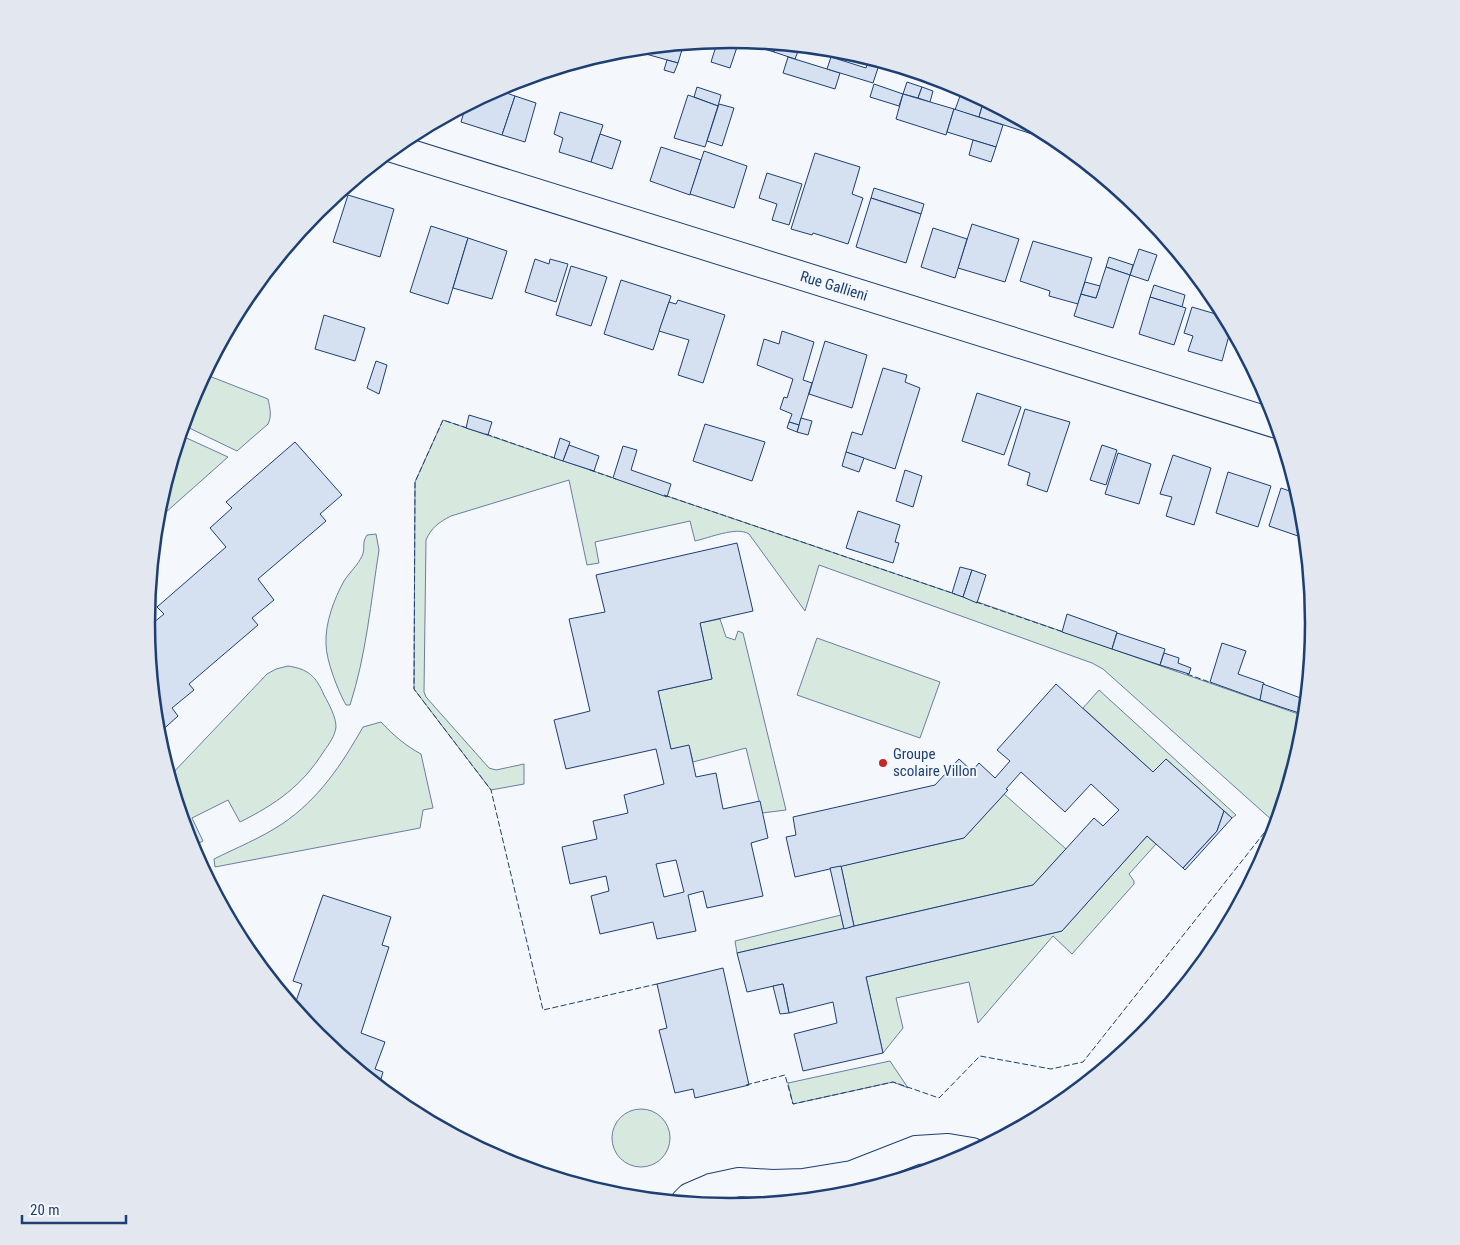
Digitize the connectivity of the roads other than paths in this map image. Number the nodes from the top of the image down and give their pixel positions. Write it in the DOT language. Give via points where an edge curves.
graph roads {
  1 [pos="401,151"];
  2 [pos="1268,421"];
  3 [pos="959,1150"];
  4 [pos="692,1196"];
  1 -- 2 [label="street, Rue Gallieni"];
  3 -- 4 [label="street" via="916,1150 852,1175 802,1183 739,1182"];
}
